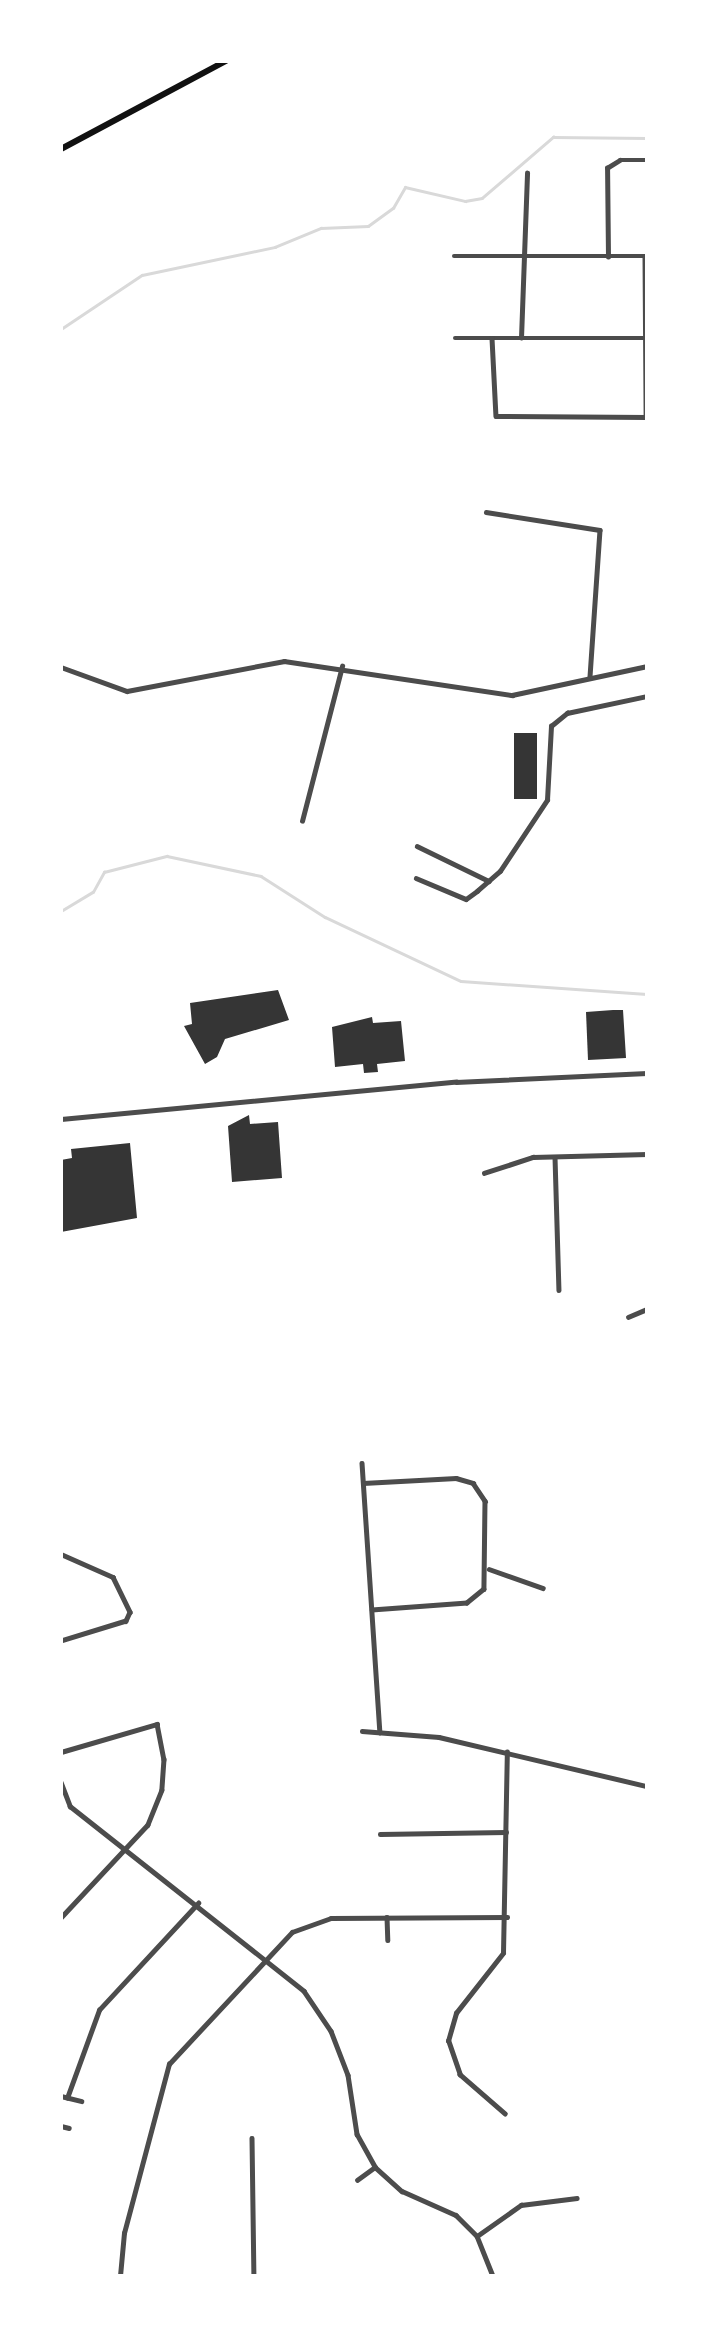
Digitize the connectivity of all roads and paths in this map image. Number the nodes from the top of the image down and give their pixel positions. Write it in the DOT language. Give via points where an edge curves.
graph roads {
  1 [pos="226,61"];
  2 [pos="61,149"];
  3 [pos="647,160"];
  4 [pos="527,173"];
  5 [pos="454,256"];
  6 [pos="646,256"];
  7 [pos="608,257"];
  8 [pos="523,258"];
  9 [pos="455,338"];
  10 [pos="492,338"];
  11 [pos="521,338"];
  12 [pos="646,338"];
  13 [pos="646,417"];
  14 [pos="486,512"];
  15 [pos="342,666"];
  16 [pos="647,666"];
  17 [pos="61,667"];
  18 [pos="590,677"];
  19 [pos="647,696"];
  20 [pos="302,821"];
  21 [pos="417,846"];
  22 [pos="416,878"];
  23 [pos="489,881"];
  24 [pos="647,1073"];
  25 [pos="61,1119"];
  26 [pos="647,1154"];
  27 [pos="555,1157"];
  28 [pos="484,1172"];
  29 [pos="559,1290"];
  30 [pos="647,1309"];
  31 [pos="628,1317"];
  32 [pos="362,1463"];
  33 [pos="363,1483"];
  34 [pos="61,1554"];
  35 [pos="489,1569"];
  36 [pos="543,1588"];
  37 [pos="372,1610"];
  38 [pos="61,1641"];
  39 [pos="362,1731"];
  40 [pos="380,1732"];
  41 [pos="61,1752"];
  42 [pos="507,1752"];
  43 [pos="61,1782"];
  44 [pos="647,1786"];
  45 [pos="506,1832"];
  46 [pos="380,1834"];
  47 [pos="127,1853"];
  48 [pos="198,1903"];
  49 [pos="387,1917"];
  50 [pos="507,1917"];
  51 [pos="61,1918"];
  52 [pos="388,1940"];
  53 [pos="266,1958"];
  54 [pos="64,2097"];
  55 [pos="81,2101"];
  56 [pos="505,2114"];
  57 [pos="61,2126"];
  58 [pos="69,2128"];
  59 [pos="252,2138"];
  60 [pos="375,2167"];
  61 [pos="357,2180"];
  62 [pos="577,2198"];
  63 [pos="477,2235"];
  64 [pos="120,2276"];
  65 [pos="254,2276"];
  66 [pos="493,2276"];
  1 -- 2 [label="main road"];
  3 -- 7 [label="street" via="620,160 607,168"];
  4 -- 8 [label="street"];
  5 -- 8 [label="street"];
  6 -- 7 [label="street"];
  6 -- 12 [label="street"];
  7 -- 8 [label="street"];
  8 -- 11 [label="street"];
  9 -- 10 [label="street"];
  10 -- 11 [label="street"];
  10 -- 13 [label="street" via="496,416"];
  11 -- 12 [label="street"];
  12 -- 13 [label="street"];
  14 -- 18 [label="street" via="600,530"];
  15 -- 17 [label="street" via="284,661 127,691"];
  15 -- 18 [label="street" via="475,694 512,695"];
  15 -- 20 [label="street"];
  16 -- 18 [label="street"];
  19 -- 23 [label="street" via="567,713 551,726 547,800"];
  21 -- 23 [label="street"];
  22 -- 23 [label="street" via="466,899"];
  24 -- 25 [label="street" via="456,1082"];
  26 -- 27 [label="street"];
  27 -- 28 [label="street" via="521,1158"];
  27 -- 29 [label="street"];
  30 -- 31 [label="street"];
  32 -- 33 [label="street"];
  33 -- 35 [label="street" via="456,1478 473,1483 485,1501"];
  33 -- 37 [label="street"];
  34 -- 38 [label="street" via="113,1577 130,1612 126,1621"];
  35 -- 36 [label="street"];
  35 -- 37 [label="street" via="485,1589 467,1603"];
  37 -- 40 [label="street"];
  39 -- 40 [label="street"];
  40 -- 42 [label="street"];
  41 -- 47 [label="street" via="157,1724 162,1790 148,1825"];
  42 -- 44 [label="street"];
  42 -- 45 [label="street"];
  43 -- 47 [label="street" via="70,1805"];
  45 -- 46 [label="street"];
  45 -- 50 [label="street"];
  47 -- 48 [label="street"];
  47 -- 51 [label="street"];
  48 -- 53 [label="street"];
  48 -- 54 [label="street" via="99,2010"];
  49 -- 50 [label="street"];
  49 -- 52 [label="street"];
  49 -- 53 [label="street" via="318,1919 292,1932"];
  50 -- 56 [label="street" via="503,1954 456,2012 448,2041 460,2075"];
  53 -- 60 [label="street" via="304,1991 331,2031 348,2075 357,2134"];
  53 -- 64 [label="street" via="182,2046 161,2082"];
  54 -- 55 [label="street"];
  57 -- 58 [label="street"];
  59 -- 65 [label="street"];
  60 -- 61 [label="street"];
  60 -- 63 [label="street" via="402,2191 456,2215"];
  62 -- 63 [label="street" via="521,2205"];
  63 -- 66 [label="street"];
}
